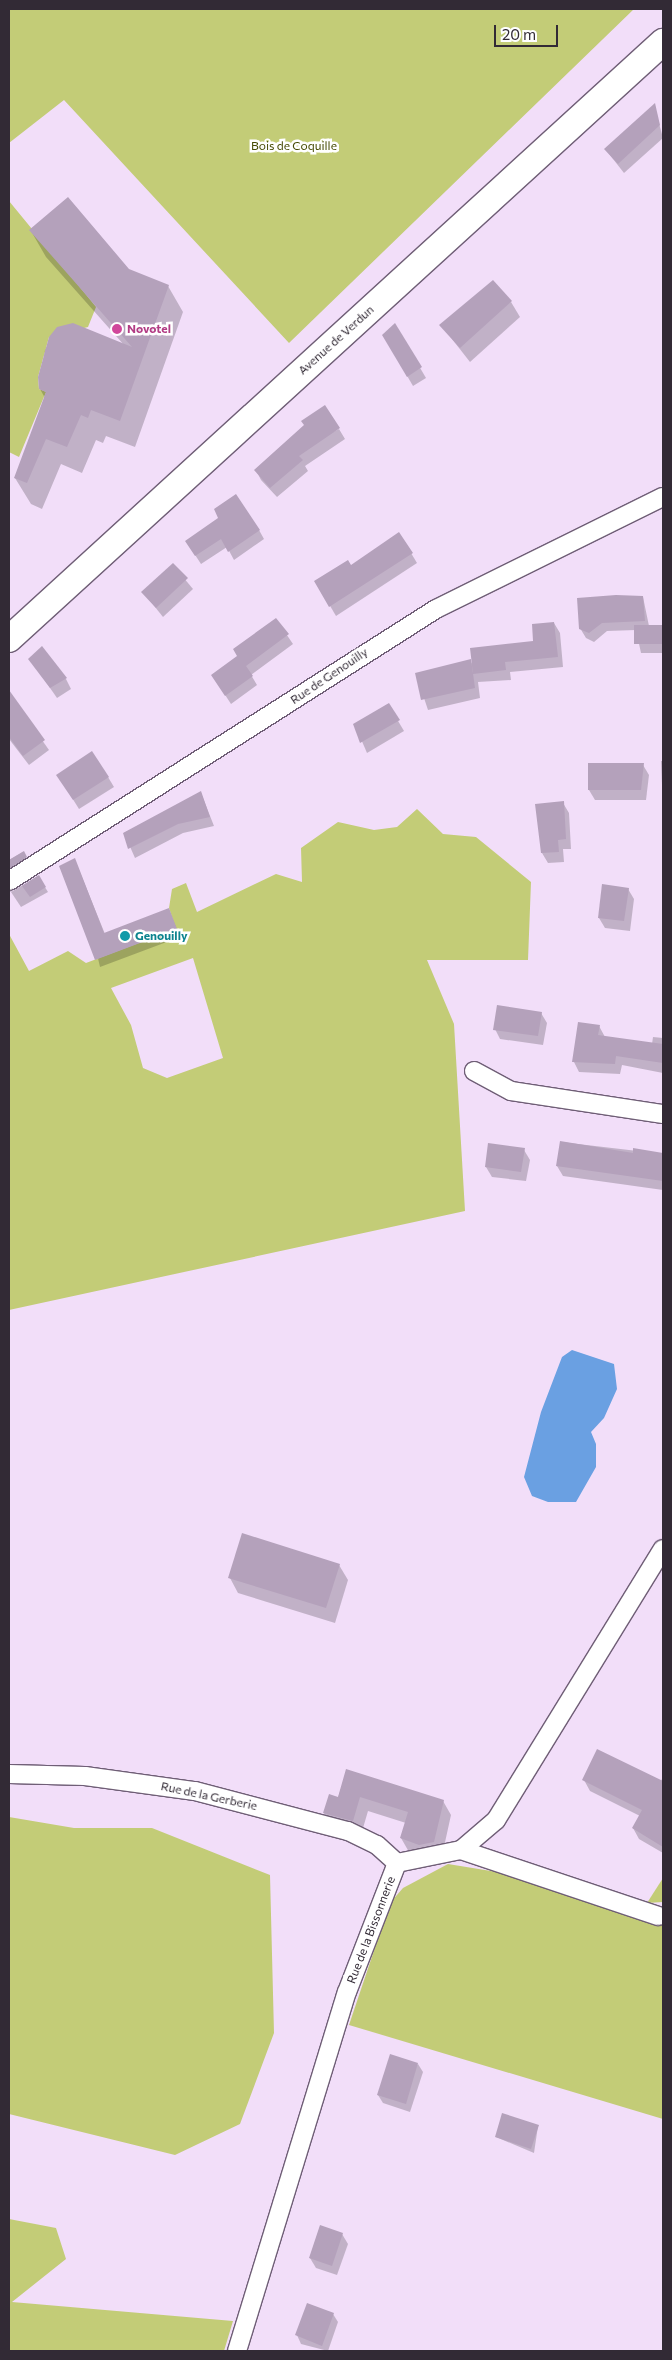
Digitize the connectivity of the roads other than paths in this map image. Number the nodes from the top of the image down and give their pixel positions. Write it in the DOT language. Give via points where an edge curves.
graph roads {
  1 [pos="663,42"];
  2 [pos="663,497"];
  3 [pos="9,639"];
  4 [pos="9,881"];
  5 [pos="474,1071"];
  6 [pos="663,1114"];
  7 [pos="663,1549"];
  8 [pos="9,1774"];
  9 [pos="462,1850"];
  10 [pos="397,1863"];
  11 [pos="658,1916"];
  12 [pos="236,2351"];
  1 -- 3 [label="main road, Avenue de Verdun"];
  2 -- 4 [label="street, Rue de Genouilly" via="436,609"];
  5 -- 6 [label="street" via="511,1091"];
  7 -- 9 [label="street" via="496,1820"];
  8 -- 10 [label="street, Rue de la Gerberie" via="85,1776 195,1791 348,1831 377,1845"];
  9 -- 10 [label="street, Rue de la Bissonnerie"];
  9 -- 11 [label="street"];
  10 -- 12 [label="street, Rue de la Bissonnerie" via="347,1992"];
}
